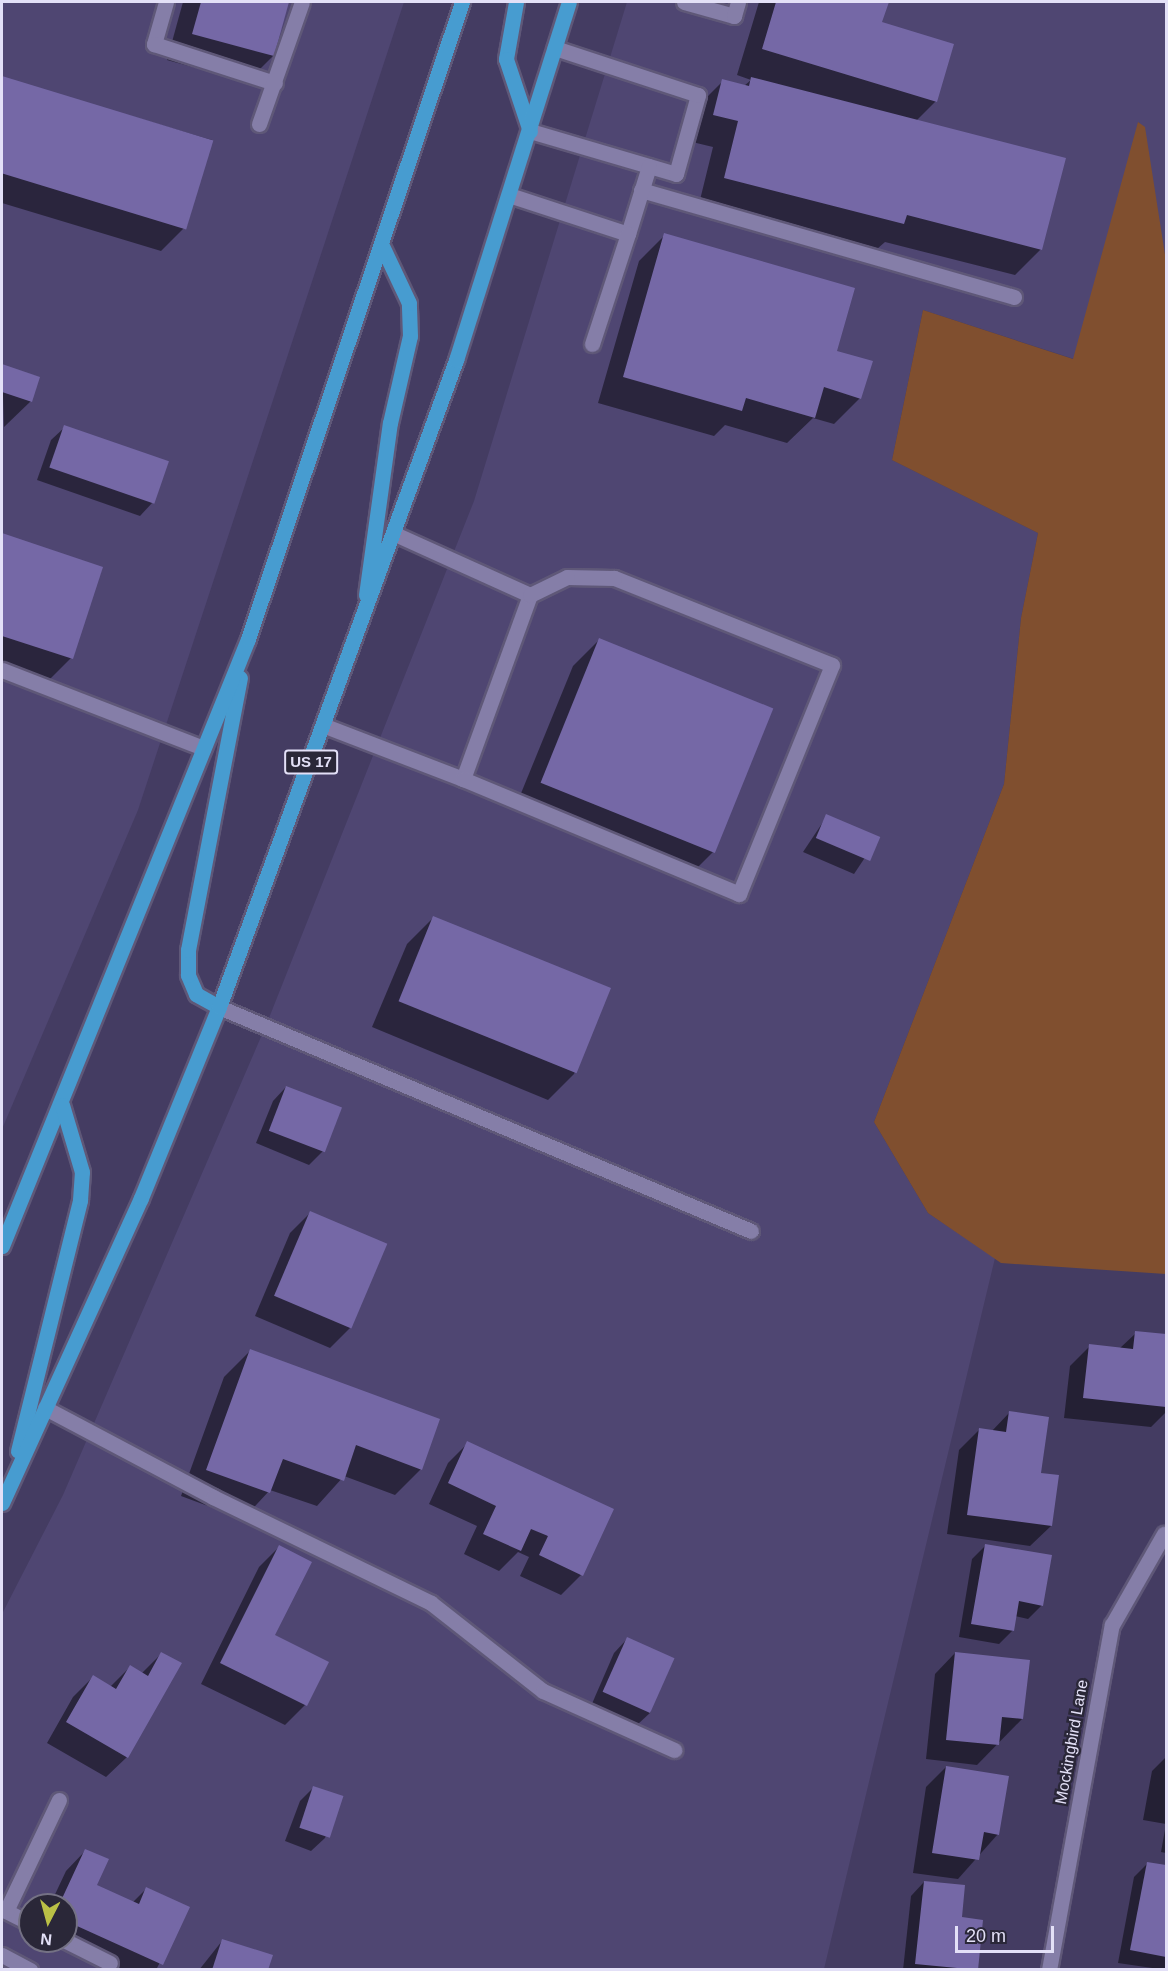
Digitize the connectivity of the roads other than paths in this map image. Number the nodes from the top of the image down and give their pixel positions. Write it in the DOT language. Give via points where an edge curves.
graph roads {
  1 [pos="165,2"];
  2 [pos="302,2"];
  3 [pos="462,2"];
  4 [pos="516,2"];
  5 [pos="569,2"];
  6 [pos="684,2"];
  7 [pos="738,2"];
  8 [pos="555,48"];
  9 [pos="275,83"];
  10 [pos="259,124"];
  11 [pos="530,131"];
  12 [pos="649,166"];
  13 [pos="641,190"];
  14 [pos="509,195"];
  15 [pos="628,234"];
  16 [pos="382,246"];
  17 [pos="1014,297"];
  18 [pos="592,344"];
  19 [pos="395,534"];
  20 [pos="530,595"];
  21 [pos="362,628"];
  22 [pos="248,639"];
  23 [pos="2,670"];
  24 [pos="325,726"];
  25 [pos="203,748"];
  26 [pos="463,779"];
  27 [pos="219,1006"];
  28 [pos="62,1105"];
  29 [pos="751,1232"];
  30 [pos="2,1246"];
  31 [pos="45,1408"];
  32 [pos="12,1480"];
  33 [pos="2,1503"];
  34 [pos="1164,1534"];
  35 [pos="674,1750"];
  36 [pos="59,1800"];
  37 [pos="4,1910"];
  38 [pos="18,1917"];
  39 [pos="78,1947"];
  40 [pos="2,1955"];
  41 [pos="110,1963"];
  42 [pos="30,1970"];
  43 [pos="1049,1970"];
  1 -- 9 [label="street" via="154,44"];
  2 -- 9 [label="street"];
  3 -- 16 [label="main road"];
  4 -- 11 [label="main road" via="506,59"];
  5 -- 8 [label="main road, US 17"];
  6 -- 7 [label="street" via="734,16"];
  8 -- 11 [label="main road, US 17"];
  8 -- 12 [label="street" via="698,95 676,174"];
  9 -- 10 [label="street"];
  11 -- 12 [label="street"];
  11 -- 14 [label="main road, US 17"];
  12 -- 13 [label="street"];
  13 -- 15 [label="street"];
  13 -- 17 [label="street"];
  14 -- 15 [label="street"];
  14 -- 19 [label="main road, US 17"];
  15 -- 18 [label="street"];
  16 -- 21 [label="main road" via="409,303 410,336 390,423"];
  16 -- 22 [label="main road"];
  19 -- 20 [label="street"];
  19 -- 21 [label="main road, US 17"];
  20 -- 26 [label="street"];
  20 -- 26 [label="street" via="567,576 614,578 832,665 739,894"];
  21 -- 24 [label="main road, US 17"];
  22 -- 25 [label="main road"];
  22 -- 27 [label="main road" via="188,950 188,975 196,994"];
  23 -- 25 [label="street"];
  24 -- 26 [label="street"];
  24 -- 27 [label="main road, US 17"];
  25 -- 28 [label="main road"];
  27 -- 29 [label="street"];
  27 -- 31 [label="main road, US 17" via="141,1198"];
  28 -- 30 [label="main road"];
  28 -- 32 [label="main road" via="82,1172 80,1200"];
  31 -- 32 [label="main road, US 17"];
  31 -- 35 [label="street" via="213,1497 431,1603 543,1691"];
  32 -- 33 [label="main road, US 17"];
  34 -- 43 [label="street, Mockingbird Lane" via="1112,1625"];
  36 -- 37 [label="street"];
  37 -- 38 [label="street"];
  39 -- 41 [label="street"];
  40 -- 42 [label="street"];
}
